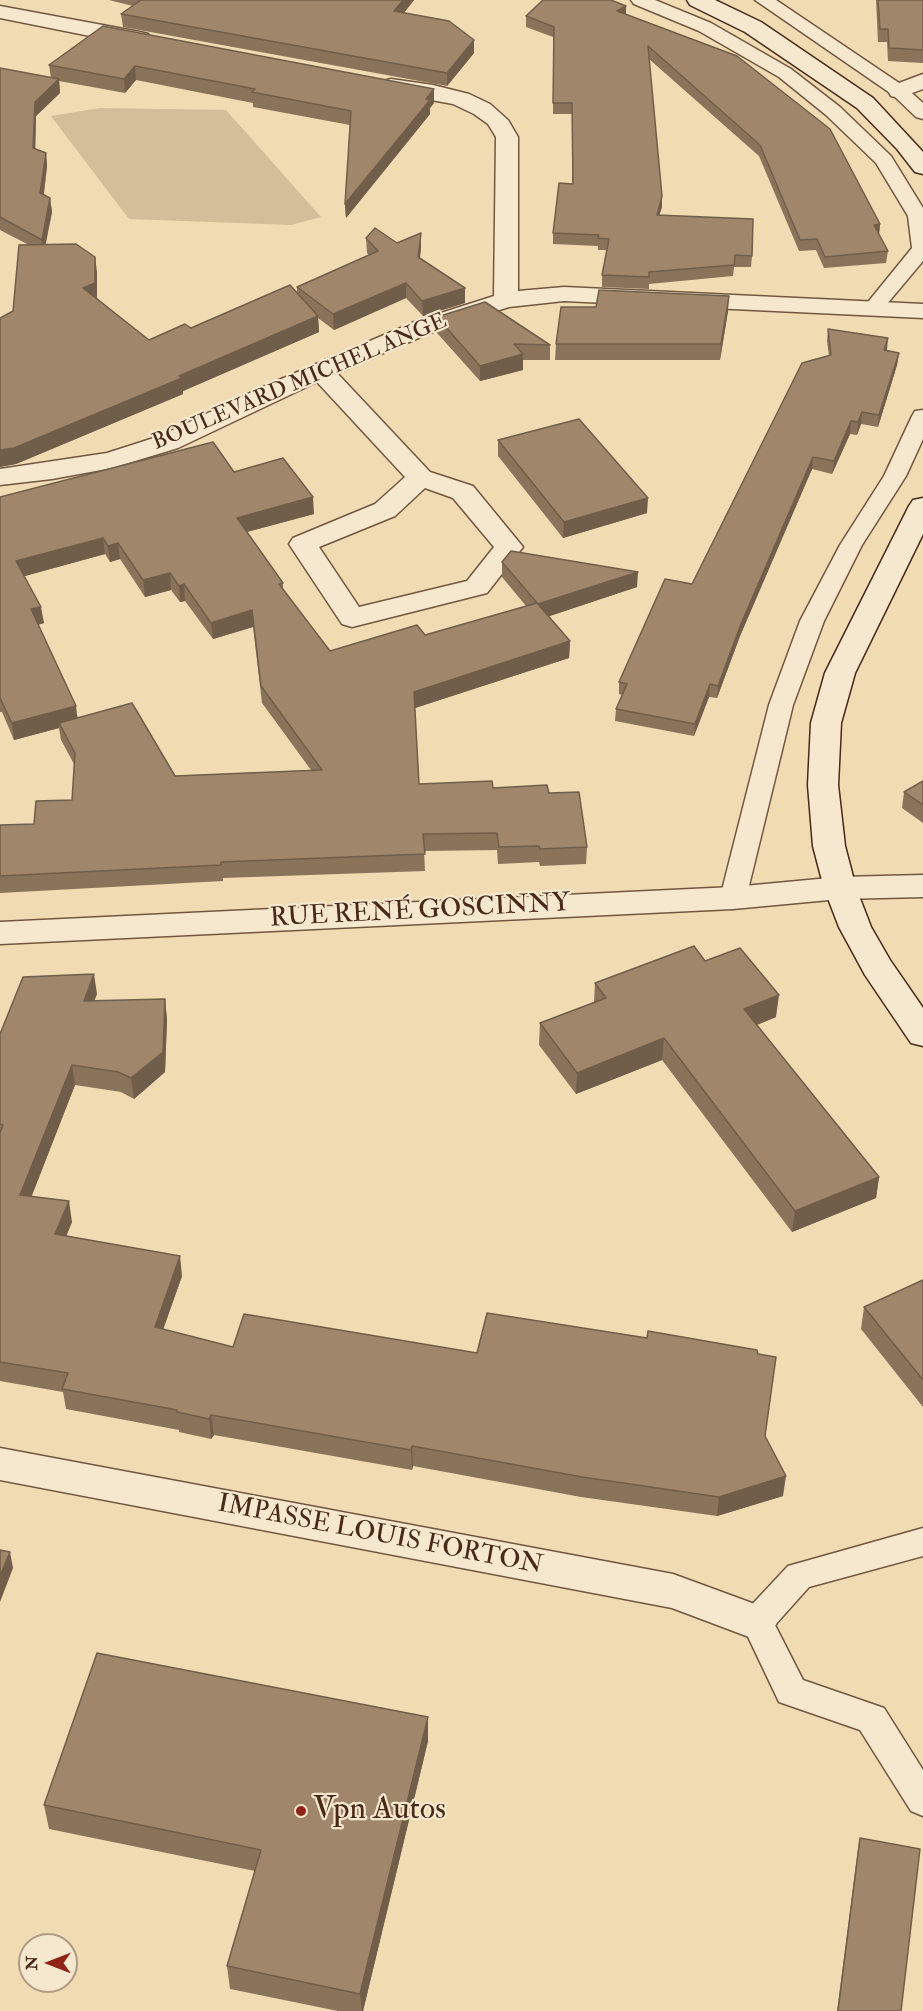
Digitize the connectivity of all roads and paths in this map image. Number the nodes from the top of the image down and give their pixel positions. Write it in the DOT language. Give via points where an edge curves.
graph roads {
  1 [pos="42,0"];
  2 [pos="640,0"];
  3 [pos="698,0"];
  4 [pos="764,0"];
  5 [pos="0,12"];
  6 [pos="16,25"];
  7 [pos="161,43"];
  8 [pos="923,81"];
  9 [pos="368,83"];
  10 [pos="899,91"];
  11 [pos="923,113"];
  12 [pos="923,167"];
  13 [pos="506,300"];
  14 [pos="874,307"];
  15 [pos="923,310"];
  16 [pos="321,371"];
  17 [pos="923,416"];
  18 [pos="0,477"];
  19 [pos="420,478"];
  20 [pos="923,506"];
  21 [pos="923,886"];
  22 [pos="840,888"];
  23 [pos="734,898"];
  24 [pos="0,933"];
  25 [pos="923,1034"];
  26 [pos="0,1464"];
  27 [pos="923,1542"];
  28 [pos="757,1622"];
  29 [pos="923,1800"];
  1 -- 6 [label="street"];
  2 -- 14 [label="lane" via="705,27 785,73 834,111 884,160 918,216 922,249"];
  3 -- 12 [label="street" via="753,27 865,104"];
  4 -- 10 [label="lane"];
  5 -- 6 [label="street"];
  6 -- 7 [label="street"];
  8 -- 10 [label="street"];
  9 -- 13 [label="street" via="461,99 497,120 507,137"];
  10 -- 11 [label="lane"];
  13 -- 14 [label="street, BOULEVARD MICHEL ANGE" via="564,294"];
  13 -- 16 [label="street, BOULEVARD MICHEL ANGE" via="429,325"];
  14 -- 15 [label="street, BOULEVARD MICHEL ANGE"];
  16 -- 18 [label="street, BOULEVARD MICHEL ANGE" via="169,442 112,460"];
  16 -- 19 [label="street"];
  17 -- 23 [label="lane" via="895,476 851,545 812,621 781,705"];
  19 -- 19 [label="street" via="463,492 509,547 477,587 352,618 303,544 385,510"];
  20 -- 22 [label="street" via="840,673 826,723 824,798 829,846"];
  21 -- 22 [label="street, RUE RENÉ GOSCINNY"];
  22 -- 23 [label="street, RUE RENÉ GOSCINNY"];
  22 -- 25 [label="street" via="877,968"];
  23 -- 24 [label="street, RUE RENÉ GOSCINNY"];
  26 -- 28 [label="street, IMPASSE LOUIS FORTON" via="673,1591"];
  27 -- 28 [label="lane" via="799,1576"];
  28 -- 29 [label="lane" via="791,1691 872,1719"];
}
